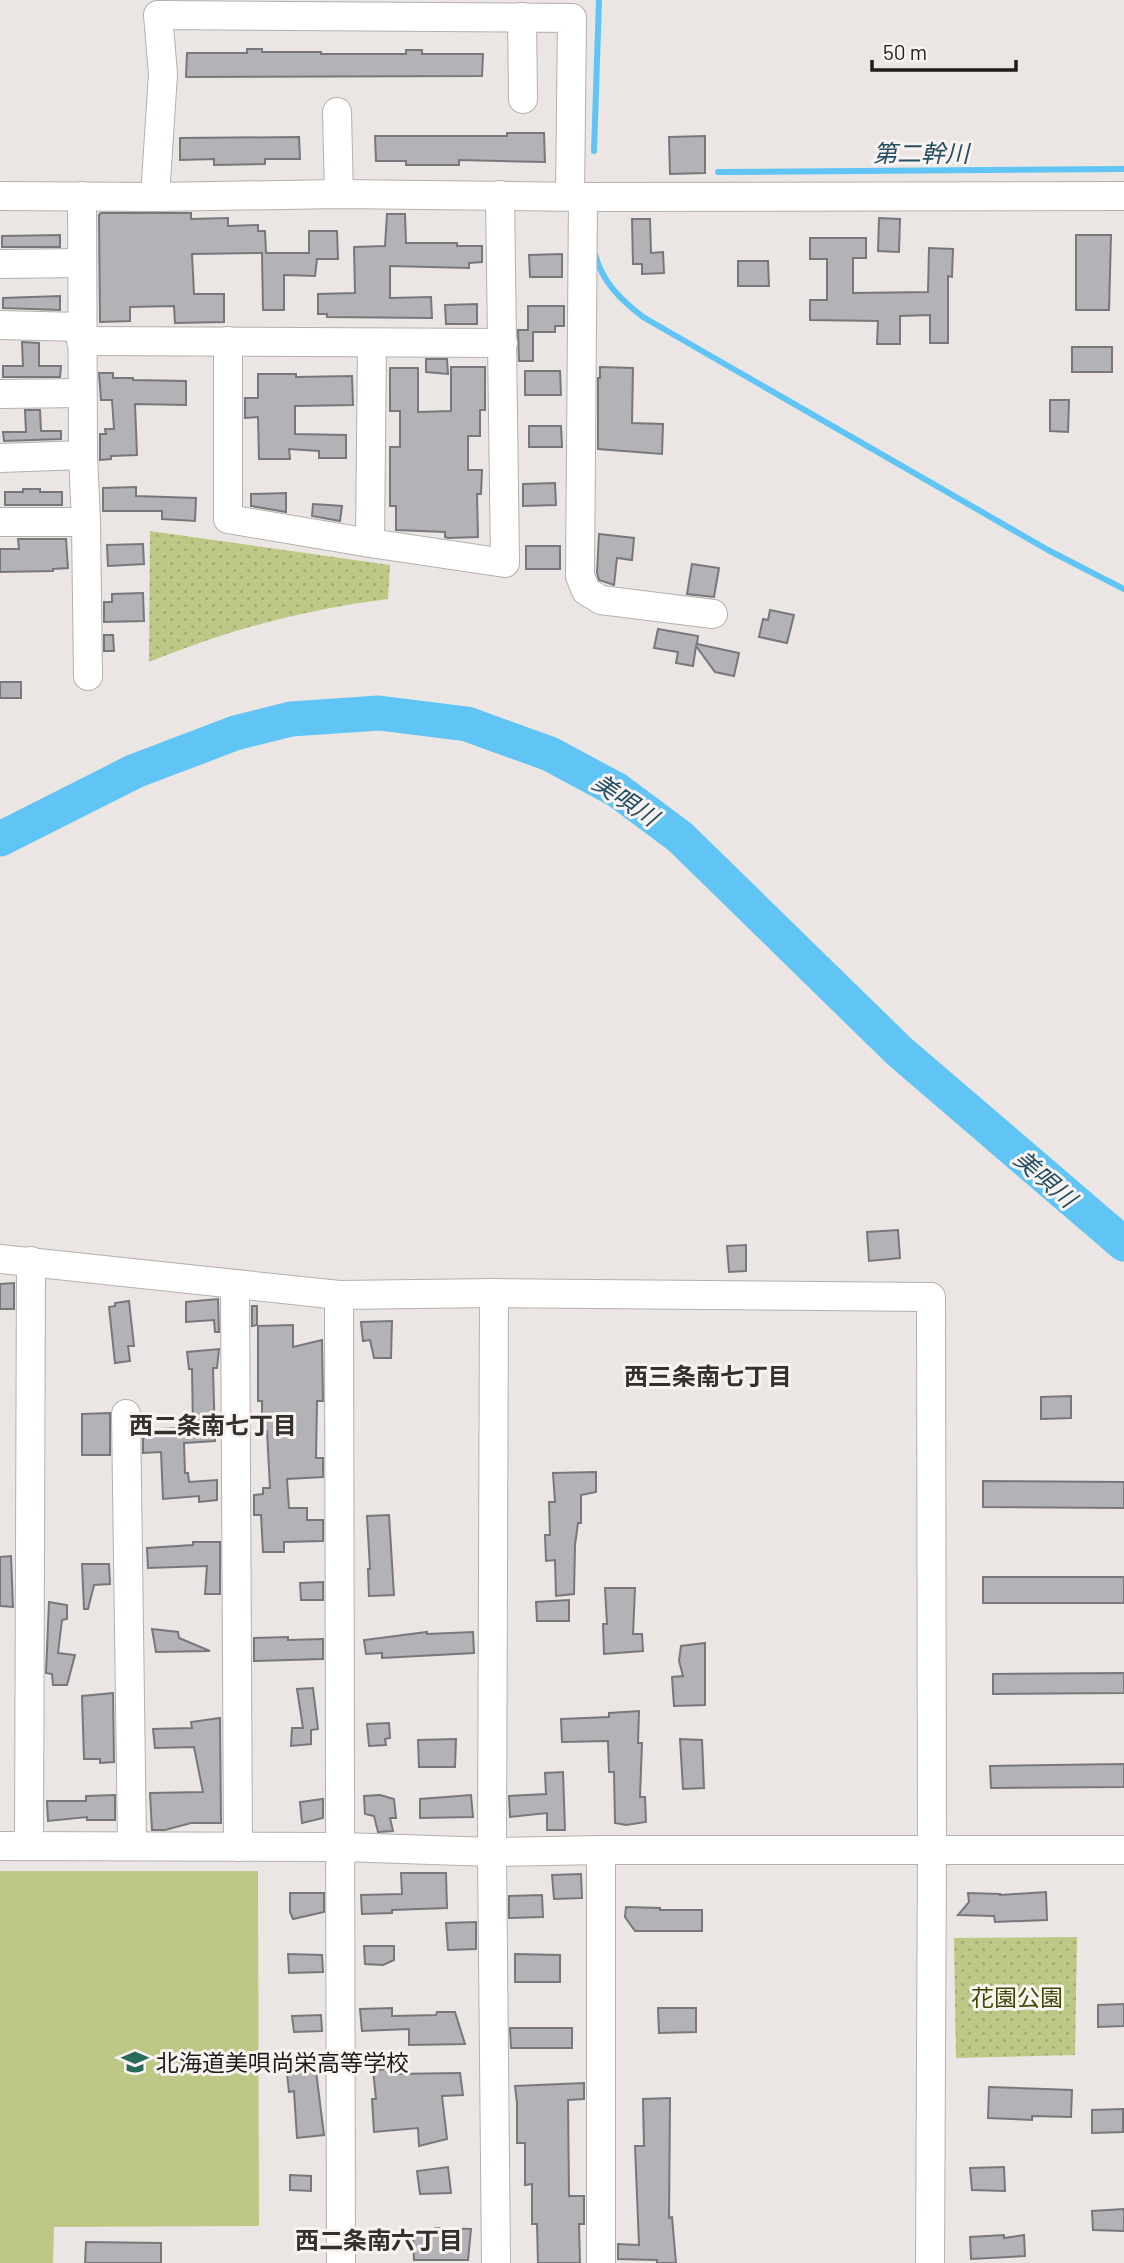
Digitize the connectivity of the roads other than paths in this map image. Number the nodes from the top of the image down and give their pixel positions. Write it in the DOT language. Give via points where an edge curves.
graph roads {
  1 [pos="158,8"];
  2 [pos="306,8"];
  3 [pos="573,9"];
  4 [pos="522,17"];
  5 [pos="523,99"];
  6 [pos="337,112"];
  7 [pos="338,194"];
  8 [pos="500,195"];
  9 [pos="0,196"];
  10 [pos="82,196"];
  11 [pos="577,196"];
  12 [pos="1124,196"];
  13 [pos="155,197"];
  14 [pos="82,263"];
  15 [pos="0,264"];
  16 [pos="0,325"];
  17 [pos="82,334"];
  18 [pos="228,341"];
  19 [pos="372,343"];
  20 [pos="503,343"];
  21 [pos="82,393"];
  22 [pos="0,394"];
  23 [pos="83,456"];
  24 [pos="0,458"];
  25 [pos="0,522"];
  26 [pos="86,522"];
  27 [pos="370,543"];
  28 [pos="713,614"];
  29 [pos="88,676"];
  30 [pos="0,1259"];
  31 [pos="31,1261"];
  32 [pos="235,1286"];
  33 [pos="494,1293"];
  34 [pos="339,1295"];
  35 [pos="127,1414"];
  36 [pos="132,1844"];
  37 [pos="29,1845"];
  38 [pos="0,1846"];
  39 [pos="238,1847"];
  40 [pos="342,1847"];
  41 [pos="601,1850"];
  42 [pos="1124,1850"];
  43 [pos="932,1851"];
  44 [pos="492,1852"];
  45 [pos="341,2263"];
  46 [pos="496,2263"];
  47 [pos="601,2263"];
  48 [pos="930,2263"];
  1 -- 2 [label="street"];
  1 -- 13 [label="street" via="163,74"];
  2 -- 4 [label="street"];
  3 -- 4 [label="street"];
  3 -- 11 [label="street"];
  4 -- 5 [label="street"];
  6 -- 7 [label="street"];
  7 -- 8 [label="street"];
  7 -- 13 [label="street"];
  8 -- 11 [label="street"];
  8 -- 20 [label="street"];
  9 -- 10 [label="street"];
  10 -- 13 [label="street"];
  10 -- 14 [label="street"];
  11 -- 12 [label="street"];
  11 -- 28 [label="street" via="580,576 586,591 601,600"];
  14 -- 15 [label="street"];
  14 -- 17 [label="street"];
  16 -- 17 [label="street"];
  17 -- 18 [label="street"];
  17 -- 21 [label="street"];
  18 -- 19 [label="street"];
  18 -- 27 [label="street" via="229,519"];
  19 -- 20 [label="street"];
  19 -- 27 [label="street"];
  20 -- 27 [label="street" via="505,563"];
  21 -- 22 [label="street"];
  21 -- 23 [label="street"];
  23 -- 24 [label="street"];
  23 -- 26 [label="street"];
  25 -- 26 [label="street"];
  26 -- 29 [label="street"];
  30 -- 31 [label="street"];
  31 -- 32 [label="street"];
  31 -- 37 [label="street"];
  32 -- 34 [label="street"];
  32 -- 39 [label="street"];
  33 -- 34 [label="street"];
  33 -- 43 [label="street" via="931,1297"];
  33 -- 44 [label="street"];
  34 -- 40 [label="street"];
  35 -- 36 [label="street"];
  36 -- 37 [label="street"];
  36 -- 39 [label="street"];
  37 -- 38 [label="street"];
  39 -- 40 [label="street"];
  40 -- 44 [label="street"];
  40 -- 45 [label="street"];
  41 -- 43 [label="street"];
  41 -- 44 [label="street"];
  41 -- 47 [label="street"];
  42 -- 43 [label="street"];
  43 -- 48 [label="street"];
  44 -- 46 [label="street"];
}
